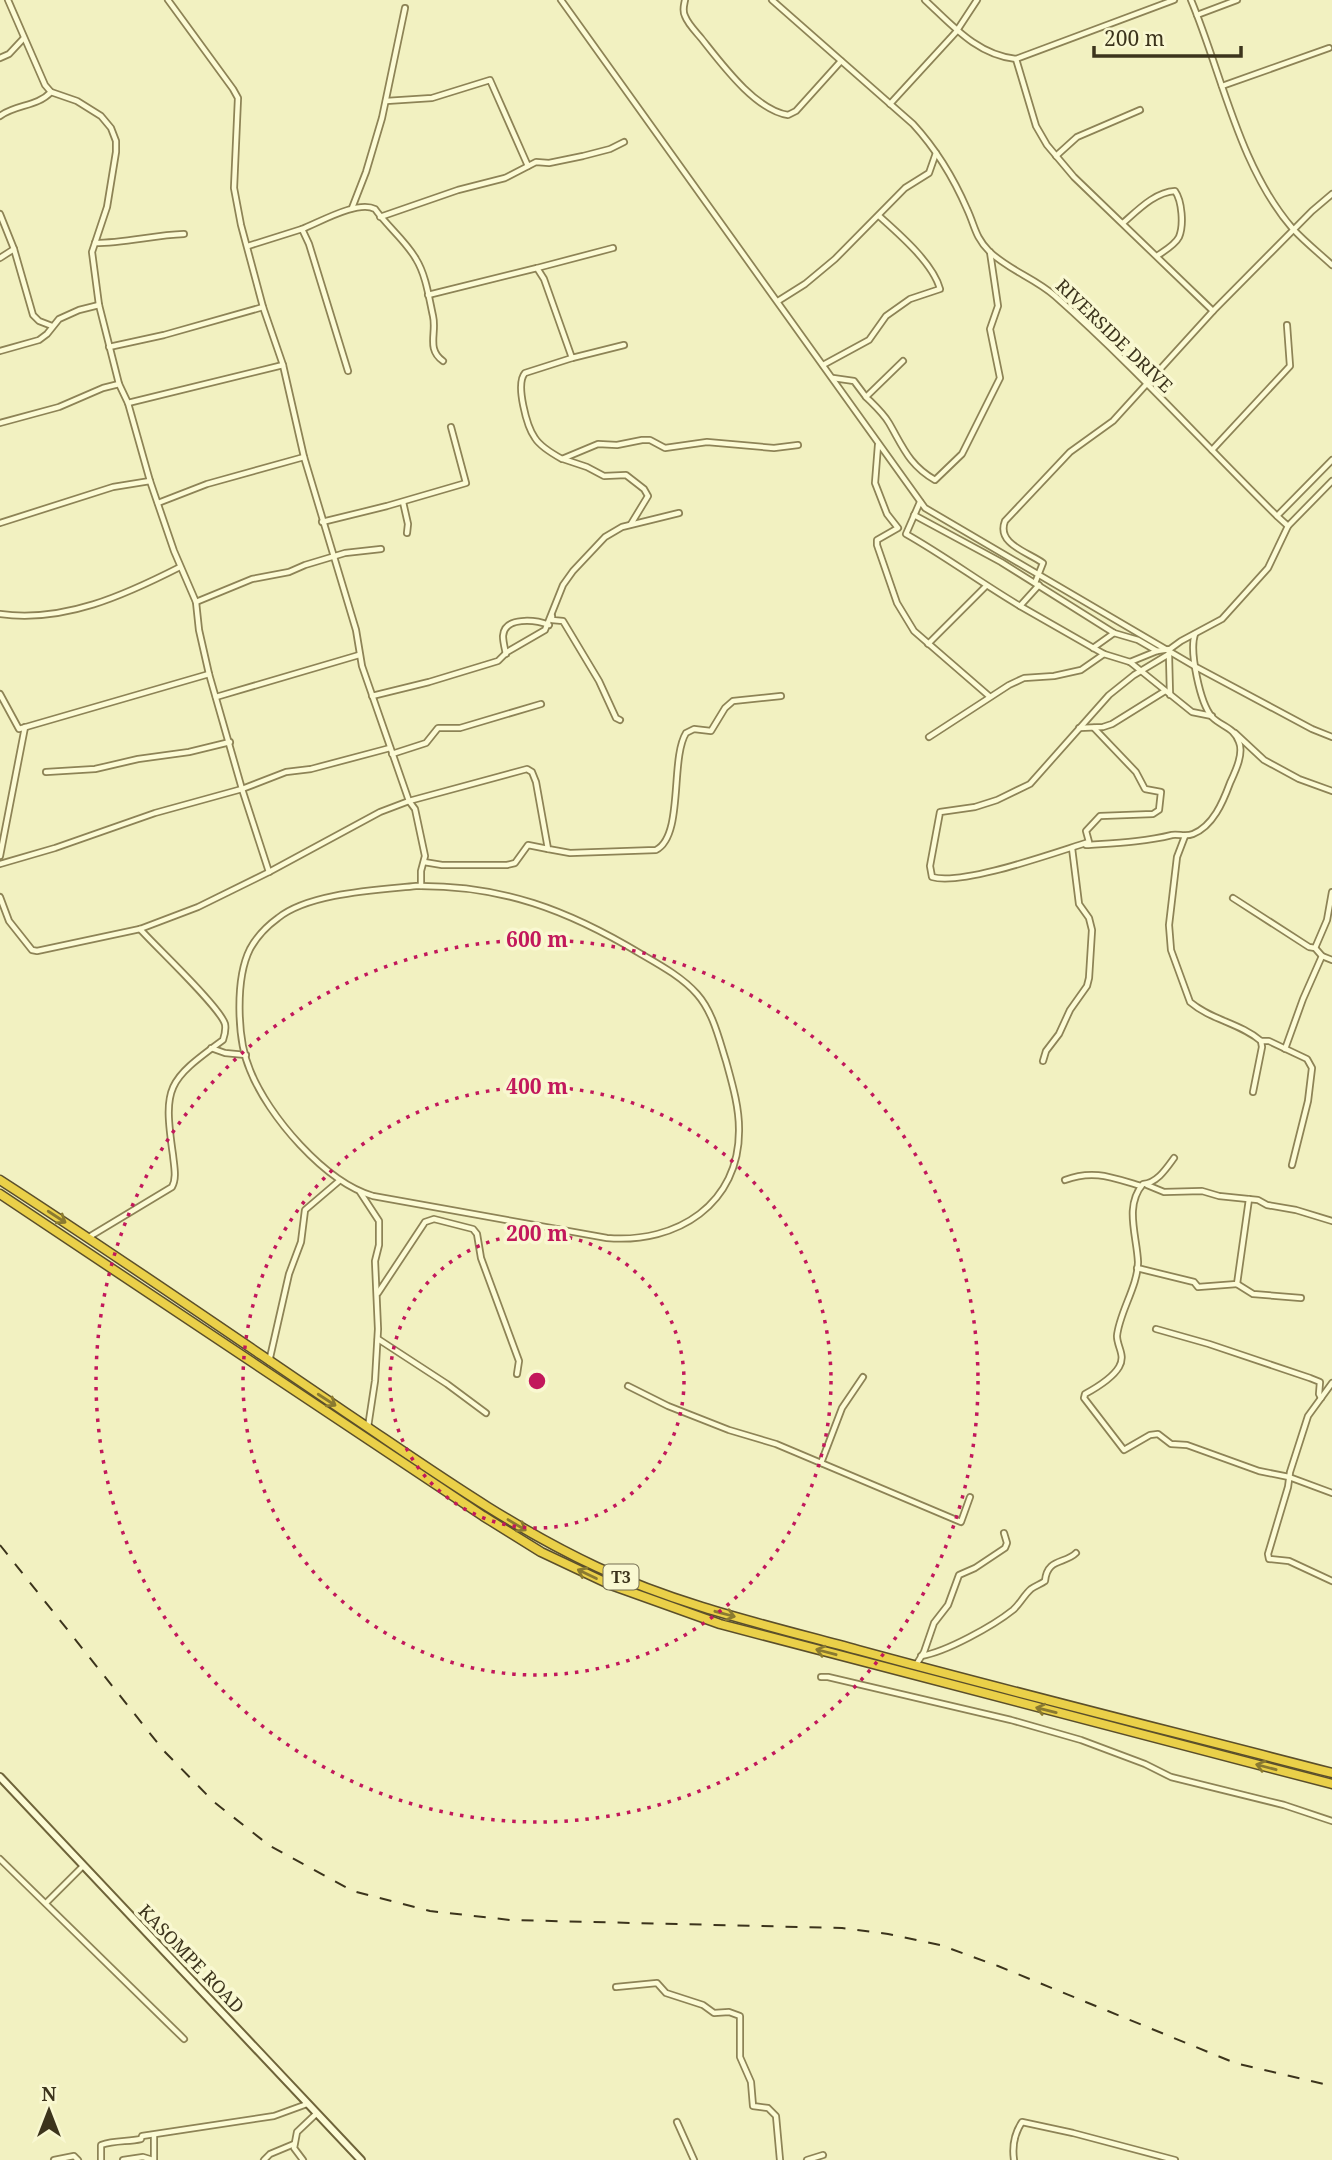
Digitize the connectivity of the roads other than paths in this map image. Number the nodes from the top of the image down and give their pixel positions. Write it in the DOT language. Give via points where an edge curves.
graph roads {
  1 [pos="8,0"];
  2 [pos="168,0"];
  3 [pos="561,0"];
  4 [pos="685,0"];
  5 [pos="772,0"];
  6 [pos="925,0"];
  7 [pos="977,0"];
  8 [pos="1174,0"];
  9 [pos="1191,0"];
  10 [pos="1237,0"];
  11 [pos="405,8"];
  12 [pos="1197,15"];
  13 [pos="956,32"];
  14 [pos="23,39"];
  15 [pos="1329,48"];
  16 [pos="0,58"];
  17 [pos="1016,59"];
  18 [pos="842,61"];
  19 [pos="1222,86"];
  20 [pos="51,92"];
  21 [pos="386,101"];
  22 [pos="890,104"];
  23 [pos="1140,110"];
  24 [pos="0,116"];
  25 [pos="624,142"];
  26 [pos="936,153"];
  27 [pos="1056,156"];
  28 [pos="528,166"];
  29 [pos="1332,194"];
  30 [pos="351,209"];
  31 [pos="0,214"];
  32 [pos="879,216"];
  33 [pos="380,217"];
  34 [pos="1124,223"];
  35 [pos="302,229"];
  36 [pos="1293,229"];
  37 [pos="184,234"];
  38 [pos="95,243"];
  39 [pos="248,246"];
  40 [pos="613,248"];
  41 [pos="15,249"];
  42 [pos="990,251"];
  43 [pos="1157,256"];
  44 [pos="0,258"];
  45 [pos="1332,265"];
  46 [pos="537,268"];
  47 [pos="428,295"];
  48 [pos="778,300"];
  49 [pos="99,305"];
  50 [pos="263,307"];
  51 [pos="1213,311"];
  52 [pos="1287,325"];
  53 [pos="52,326"];
  54 [pos="624,345"];
  55 [pos="109,347"];
  56 [pos="0,351"];
  57 [pos="572,358"];
  58 [pos="443,360"];
  59 [pos="903,361"];
  60 [pos="283,365"];
  61 [pos="823,365"];
  62 [pos="348,371"];
  63 [pos="832,378"];
  64 [pos="119,384"];
  65 [pos="1147,384"];
  66 [pos="866,397"];
  67 [pos="128,403"];
  68 [pos="0,423"];
  69 [pos="451,427"];
  70 [pos="878,444"];
  71 [pos="798,445"];
  72 [pos="1212,450"];
  73 [pos="304,457"];
  74 [pos="562,459"];
  75 [pos="1332,460"];
  76 [pos="150,481"];
  77 [pos="1332,481"];
  78 [pos="402,502"];
  79 [pos="920,502"];
  80 [pos="158,503"];
  81 [pos="679,513"];
  82 [pos="914,515"];
  83 [pos="1277,516"];
  84 [pos="322,522"];
  85 [pos="0,523"];
  86 [pos="631,524"];
  87 [pos="1288,526"];
  88 [pos="407,533"];
  89 [pos="381,549"];
  90 [pos="332,557"];
  91 [pos="180,567"];
  92 [pos="1039,575"];
  93 [pos="1037,584"];
  94 [pos="986,586"];
  95 [pos="196,602"];
  96 [pos="1020,606"];
  97 [pos="0,614"];
  98 [pos="552,615"];
  99 [pos="549,625"];
  100 [pos="1114,633"];
  101 [pos="1195,634"];
  102 [pos="928,644"];
  103 [pos="1093,648"];
  104 [pos="1157,651"];
  105 [pos="1169,652"];
  106 [pos="506,654"];
  107 [pos="1104,654"];
  108 [pos="359,655"];
  109 [pos="1130,662"];
  110 [pos="1196,667"];
  111 [pos="1139,671"];
  112 [pos="209,674"];
  113 [pos="1165,691"];
  114 [pos="0,694"];
  115 [pos="372,696"];
  116 [pos="781,696"];
  117 [pos="989,696"];
  118 [pos="1171,696"];
  119 [pos="216,697"];
  120 [pos="541,704"];
  121 [pos="1212,716"];
  122 [pos="620,720"];
  123 [pos="25,727"];
  124 [pos="1078,728"];
  125 [pos="1094,728"];
  126 [pos="1235,732"];
  127 [pos="929,737"];
  128 [pos="1332,737"];
  129 [pos="230,742"];
  130 [pos="391,751"];
  131 [pos="46,772"];
  132 [pos="242,789"];
  133 [pos="1332,791"];
  134 [pos="409,801"];
  135 [pos="1185,836"];
  136 [pos="1073,847"];
  137 [pos="548,849"];
  138 [pos="0,856"];
  139 [pos="424,862"];
  140 [pos="0,864"];
  141 [pos="269,872"];
  142 [pos="421,886"];
  143 [pos="1332,892"];
  144 [pos="0,898"];
  145 [pos="1233,898"];
  146 [pos="140,929"];
  147 [pos="1315,948"];
  148 [pos="1322,956"];
  149 [pos="1332,960"];
  150 [pos="1261,1041"];
  151 [pos="211,1048"];
  152 [pos="1285,1048"];
  153 [pos="246,1055"];
  154 [pos="1043,1061"];
  155 [pos="1253,1092"];
  156 [pos="1174,1158"];
  157 [pos="1292,1165"];
  158 [pos="0,1180"];
  159 [pos="1065,1180"];
  160 [pos="339,1181"];
  161 [pos="1142,1185"];
  162 [pos="360,1192"];
  163 [pos="0,1194"];
  164 [pos="1249,1199"];
  165 [pos="1332,1221"];
  166 [pos="89,1238"];
  167 [pos="1137,1268"];
  168 [pos="1237,1284"];
  169 [pos="378,1293"];
  170 [pos="1301,1298"];
  171 [pos="1156,1329"];
  172 [pos="378,1339"];
  173 [pos="269,1362"];
  174 [pos="517,1374"];
  175 [pos="863,1377"];
  176 [pos="1332,1383"];
  177 [pos="628,1386"];
  178 [pos="1321,1398"];
  179 [pos="485,1413"];
  180 [pos="368,1428"];
  181 [pos="821,1463"];
  182 [pos="1290,1477"];
  183 [pos="1332,1493"];
  184 [pos="971,1497"];
  185 [pos="1004,1533"];
  186 [pos="1076,1553"];
  187 [pos="1332,1581"];
  188 [pos="921,1656"];
  189 [pos="915,1665"];
  190 [pos="821,1677"];
  191 [pos="1332,1773"];
  192 [pos="0,1777"];
  193 [pos="1332,1784"];
  194 [pos="1332,1821"];
  195 [pos="0,1859"];
  196 [pos="83,1866"];
  197 [pos="46,1903"];
  198 [pos="616,1987"];
  199 [pos="184,2039"];
  200 [pos="308,2103"];
  201 [pos="317,2113"];
  202 [pos="677,2122"];
  203 [pos="154,2135"];
  204 [pos="294,2144"];
  205 [pos="823,2155"];
  206 [pos="54,2160"];
  207 [pos="78,2160"];
  208 [pos="101,2160"];
  209 [pos="123,2160"];
  210 [pos="154,2160"];
  211 [pos="264,2160"];
  212 [pos="303,2160"];
  213 [pos="361,2160"];
  214 [pos="694,2160"];
  215 [pos="780,2160"];
  216 [pos="807,2160"];
  217 [pos="1014,2160"];
  218 [pos="1174,2160"];
  1 -- 14 [label="street"];
  2 -- 39 [label="street" via="236,93 234,188"];
  3 -- 48 [label="street"];
  4 -- 18 [label="street" via="687,20 733,77 777,113 796,111"];
  5 -- 18 [label="street, RIVERSIDE DRIVE"];
  6 -- 13 [label="street"];
  7 -- 13 [label="street"];
  8 -- 17 [label="street"];
  9 -- 12 [label="street"];
  10 -- 12 [label="street"];
  11 -- 21 [label="street"];
  12 -- 19 [label="street"];
  13 -- 17 [label="street" via="990,53"];
  13 -- 22 [label="street"];
  14 -- 16 [label="street"];
  14 -- 20 [label="street"];
  15 -- 19 [label="street"];
  17 -- 27 [label="street" via="1036,126"];
  18 -- 22 [label="street, RIVERSIDE DRIVE"];
  19 -- 36 [label="street" via="1264,187"];
  20 -- 24 [label="street" via="32,105"];
  20 -- 38 [label="street" via="95,111 116,141 110,194"];
  21 -- 28 [label="street" via="432,98 490,80"];
  21 -- 30 [label="street"];
  22 -- 26 [label="street, RIVERSIDE DRIVE"];
  23 -- 27 [label="street" via="1077,137"];
  25 -- 28 [label="street"];
  26 -- 32 [label="street" via="929,173 905,188"];
  26 -- 42 [label="street, RIVERSIDE DRIVE" via="976,235"];
  27 -- 34 [label="street"];
  28 -- 33 [label="street" via="505,178"];
  29 -- 36 [label="street"];
  30 -- 33 [label="street" via="370,206"];
  30 -- 35 [label="street"];
  31 -- 41 [label="street"];
  32 -- 48 [label="street" via="805,284"];
  32 -- 61 [label="street" via="920,257 940,289 909,299 886,316 869,340"];
  33 -- 47 [label="street" via="415,257"];
  34 -- 43 [label="street"];
  34 -- 43 [label="street" via="1151,200 1175,191 1180,208 1178,237"];
  35 -- 39 [label="street"];
  35 -- 62 [label="street"];
  36 -- 45 [label="street"];
  36 -- 51 [label="street"];
  37 -- 38 [label="street"];
  38 -- 49 [label="street"];
  39 -- 50 [label="street"];
  40 -- 46 [label="street"];
  41 -- 44 [label="street"];
  41 -- 53 [label="street" via="33,315"];
  42 -- 65 [label="street, RIVERSIDE DRIVE" via="1052,293"];
  42 -- 66 [label="street" via="998,306 989,329 1000,378 962,454 935,480 901,448 888,422"];
  43 -- 51 [label="street"];
  46 -- 47 [label="street"];
  46 -- 57 [label="street"];
  47 -- 58 [label="street" via="435,324 433,347"];
  48 -- 61 [label="street"];
  49 -- 53 [label="street" via="69,314"];
  49 -- 55 [label="street"];
  50 -- 55 [label="street"];
  50 -- 60 [label="street"];
  51 -- 65 [label="street"];
  52 -- 72 [label="street" via="1290,366"];
  53 -- 56 [label="street" via="39,340"];
  54 -- 57 [label="street"];
  55 -- 64 [label="street"];
  57 -- 74 [label="street" via="524,373 520,382 535,439"];
  59 -- 66 [label="street"];
  60 -- 67 [label="street"];
  60 -- 73 [label="street"];
  61 -- 63 [label="street"];
  63 -- 66 [label="street" via="854,381"];
  63 -- 70 [label="street"];
  64 -- 67 [label="street"];
  64 -- 68 [label="street"];
  65 -- 72 [label="street, RIVERSIDE DRIVE"];
  65 -- 92 [label="street" via="1113,421 1070,452 1005,521 1006,538 1042,562"];
  67 -- 76 [label="street"];
  69 -- 78 [label="street" via="466,483"];
  70 -- 79 [label="street"];
  70 -- 102 [label="street" via="876,486 898,528 877,541 877,551 900,611"];
  71 -- 74 [label="street" via="706,442 665,448 642,440 598,444"];
  72 -- 83 [label="street, RIVERSIDE DRIVE"];
  73 -- 80 [label="street"];
  73 -- 84 [label="street"];
  74 -- 86 [label="street" via="604,476 621,474 636,481 648,496"];
  75 -- 83 [label="street"];
  76 -- 80 [label="street"];
  76 -- 85 [label="street" via="113,487"];
  77 -- 87 [label="street"];
  78 -- 84 [label="street"];
  78 -- 88 [label="street"];
  79 -- 82 [label="street"];
  79 -- 92 [label="street"];
  80 -- 91 [label="street"];
  81 -- 86 [label="street"];
  82 -- 93 [label="street"];
  82 -- 94 [label="street" via="906,534"];
  83 -- 87 [label="street, RIVERSIDE DRIVE"];
  84 -- 90 [label="street"];
  86 -- 98 [label="street" via="605,537 572,571"];
  87 -- 101 [label="street" via="1262,576 1222,619"];
  89 -- 90 [label="street"];
  90 -- 95 [label="street" via="234,585"];
  90 -- 108 [label="street"];
  91 -- 95 [label="street"];
  91 -- 97 [label="street" via="102,604 18,616"];
  92 -- 93 [label="street"];
  92 -- 105 [label="street"];
  93 -- 96 [label="street"];
  93 -- 100 [label="street"];
  94 -- 96 [label="street"];
  94 -- 102 [label="street"];
  95 -- 112 [label="street"];
  96 -- 103 [label="street"];
  98 -- 99 [label="street"];
  98 -- 122 [label="street" via="552,620 563,621"];
  99 -- 106 [label="street"];
  99 -- 106 [label="street" via="524,620 507,628 503,635"];
  100 -- 103 [label="street"];
  100 -- 104 [label="street"];
  101 -- 105 [label="street"];
  101 -- 110 [label="street"];
  102 -- 117 [label="street"];
  103 -- 107 [label="street"];
  104 -- 105 [label="street"];
  104 -- 109 [label="street"];
  105 -- 110 [label="street"];
  105 -- 111 [label="street"];
  105 -- 118 [label="street"];
  106 -- 115 [label="street" via="492,664"];
  107 -- 109 [label="street"];
  107 -- 117 [label="street" via="1081,670 1024,678"];
  108 -- 115 [label="street"];
  108 -- 119 [label="street"];
  109 -- 111 [label="street"];
  110 -- 121 [label="street"];
  110 -- 128 [label="street"];
  111 -- 113 [label="street"];
  111 -- 124 [label="street"];
  112 -- 119 [label="street"];
  112 -- 123 [label="street"];
  113 -- 118 [label="street"];
  113 -- 125 [label="street" via="1112,724"];
  114 -- 123 [label="street" via="16,727"];
  115 -- 130 [label="street"];
  116 -- 137 [label="street" via="733,701 711,731 694,729 684,735 678,755 677,801 667,839 659,849 593,853"];
  117 -- 127 [label="street"];
  118 -- 121 [label="street" via="1192,712"];
  119 -- 129 [label="street"];
  120 -- 130 [label="street" via="460,728 436,729 426,743"];
  121 -- 126 [label="street"];
  123 -- 138 [label="street"];
  124 -- 125 [label="street"];
  124 -- 136 [label="street" via="1024,788 975,807 940,812 930,874 939,879 971,874"];
  125 -- 136 [label="street" via="1137,773 1145,789 1161,792 1159,810 1100,816 1086,831 1089,842"];
  126 -- 133 [label="street" via="1264,760"];
  126 -- 135 [label="street" via="1241,749 1222,802 1210,821"];
  129 -- 131 [label="street" via="95,769"];
  129 -- 132 [label="street"];
  130 -- 132 [label="street" via="286,772"];
  130 -- 134 [label="street"];
  132 -- 140 [label="street"];
  132 -- 141 [label="street"];
  134 -- 137 [label="street" via="529,770 536,782"];
  134 -- 139 [label="street" via="418,819"];
  134 -- 141 [label="street" via="367,818"];
  135 -- 136 [label="street"];
  135 -- 150 [label="street" via="1177,857 1169,925 1171,950 1186,995 1196,1008"];
  136 -- 154 [label="street" via="1079,904 1090,920 1089,978"];
  137 -- 139 [label="street" via="528,845 510,865"];
  139 -- 142 [label="street"];
  141 -- 146 [label="street"];
  142 -- 153 [label="street" via="313,901 269,925 251,946 243,974 240,1010"];
  142 -- 162 [label="street" via="483,891 549,906 627,945 686,984 707,1009 723,1051 736,1104 737,1149 717,1199 684,1225 643,1238 607,1238"];
  143 -- 147 [label="street"];
  144 -- 146 [label="street" via="9,921 32,950"];
  145 -- 147 [label="street"];
  146 -- 151 [label="street" via="224,1021 223,1040"];
  147 -- 148 [label="street"];
  148 -- 149 [label="street"];
  148 -- 152 [label="street"];
  150 -- 152 [label="street"];
  150 -- 155 [label="street"];
  151 -- 153 [label="street"];
  151 -- 166 [label="street" via="183,1071 171,1089 172,1187"];
  152 -- 157 [label="street" via="1307,1059 1312,1068"];
  153 -- 160 [label="street" via="250,1072 284,1125"];
  156 -- 161 [label="street" via="1151,1183"];
  158 -- 166 [label="highway, T3, one-way"];
  159 -- 161 [label="street" via="1099,1174"];
  160 -- 162 [label="street"];
  160 -- 173 [label="street" via="305,1210"];
  161 -- 164 [label="street" via="1164,1192 1202,1191"];
  161 -- 167 [label="street" via="1134,1201"];
  162 -- 169 [label="street" via="379,1221"];
  193 -- 163 [label="highway, T3, one-way" via="720,1624 611,1586 483,1517"];
  164 -- 165 [label="street"];
  164 -- 168 [label="street"];
  166 -- 173 [label="highway, T3"];
  167 -- 168 [label="street" via="1194,1282 1198,1287"];
  167 -- 182 [label="street" via="1117,1337 1121,1364 1085,1394 1097,1417 1124,1450 1158,1434 1171,1444"];
  168 -- 170 [label="street" via="1253,1294"];
  169 -- 172 [label="street"];
  169 -- 174 [label="street" via="425,1222 434,1219 473,1229 519,1361"];
  171 -- 178 [label="street" via="1320,1382"];
  172 -- 179 [label="street"];
  172 -- 180 [label="street"];
  173 -- 180 [label="highway, T3, one-way"];
  175 -- 181 [label="street" via="842,1408"];
  176 -- 178 [label="street"];
  177 -- 181 [label="street"];
  178 -- 182 [label="street" via="1308,1416"];
  180 -- 189 [label="highway, T3, one-way" via="499,1514 600,1569 710,1610"];
  181 -- 184 [label="street" via="961,1522"];
  182 -- 183 [label="street"];
  182 -- 187 [label="street" via="1269,1559 1289,1561"];
  185 -- 188 [label="street" via="1005,1548 959,1575"];
  186 -- 188 [label="street" via="1057,1560 1045,1581 1032,1588 1012,1611 960,1643"];
  188 -- 189 [label="street"];
  189 -- 191 [label="highway, T3"];
  190 -- 194 [label="street" via="1022,1723 1081,1740 1171,1777"];
  192 -- 196 [label="street, KASOMPE ROAD"];
  195 -- 197 [label="street"];
  196 -- 197 [label="street"];
  196 -- 200 [label="street, KASOMPE ROAD"];
  197 -- 199 [label="street"];
  198 -- 215 [label="street" via="657,1983 666,1993 714,2013 740,2016 740,2057 751,2082 753,2106 768,2108 776,2116"];
  200 -- 201 [label="street, KASOMPE ROAD"];
  200 -- 203 [label="street" via="274,2116"];
  201 -- 204 [label="street" via="297,2132"];
  201 -- 213 [label="street, KASOMPE ROAD"];
  202 -- 214 [label="street"];
  203 -- 208 [label="street" via="101,2145"];
  203 -- 210 [label="street"];
  204 -- 211 [label="street"];
  204 -- 212 [label="street"];
  205 -- 216 [label="street"];
  206 -- 207 [label="street" via="74,2155"];
  209 -- 210 [label="street"];
  217 -- 218 [label="street" via="1012,2149 1022,2122"];
}
